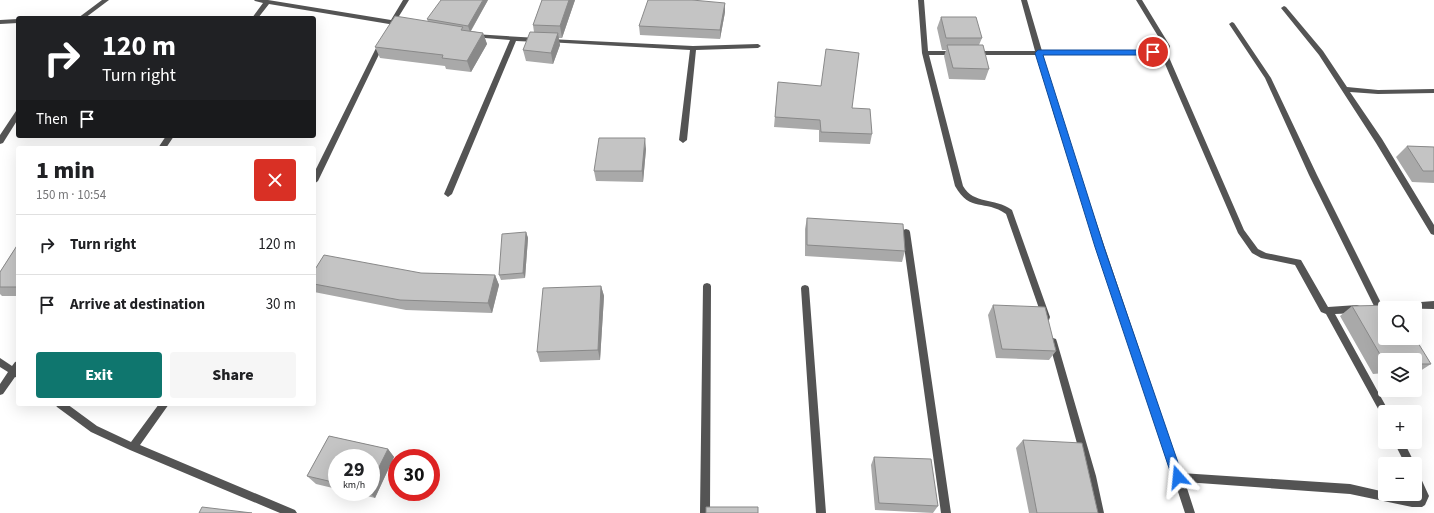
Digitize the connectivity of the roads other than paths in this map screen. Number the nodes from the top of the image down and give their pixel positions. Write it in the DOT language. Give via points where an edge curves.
graph roads {
  1 [pos="106,0"];
  2 [pos="257,0"];
  3 [pos="406,0"];
  4 [pos="921,0"];
  5 [pos="1024,0"];
  6 [pos="1139,0"];
  7 [pos="267,2"];
  8 [pos="1284,8"];
  9 [pos="84,16"];
  10 [pos="256,16"];
  11 [pos="16,21"];
  12 [pos="0,22"];
  13 [pos="392,22"];
  14 [pos="1232,24"];
  15 [pos="408,25"];
  16 [pos="388,29"];
  17 [pos="385,36"];
  18 [pos="470,36"];
  19 [pos="514,39"];
  20 [pos="758,46"];
  21 [pos="693,48"];
  22 [pos="926,53"];
  23 [pos="1038,53"];
  24 [pos="1165,55"];
  25 [pos="1344,90"];
  26 [pos="1434,91"];
  27 [pos="16,116"];
  28 [pos="683,140"];
  29 [pos="0,141"];
  30 [pos="316,178"];
  31 [pos="448,194"];
  32 [pos="906,232"];
  33 [pos="1434,232"];
  34 [pos="707,286"];
  35 [pos="805,288"];
  36 [pos="1378,305"];
  37 [pos="1422,305"];
  38 [pos="1434,305"];
  39 [pos="1378,307"];
  40 [pos="1329,312"];
  41 [pos="0,362"];
  42 [pos="16,370"];
  43 [pos="16,371"];
  44 [pos="0,391"];
  45 [pos="1381,405"];
  46 [pos="63,406"];
  47 [pos="163,406"];
  48 [pos="133,447"];
  49 [pos="1178,477"];
  50 [pos="1422,491"];
  51 [pos="1378,495"];
  52 [pos="1407,501"];
  53 [pos="292,513"];
  54 [pos="705,513"];
  55 [pos="821,513"];
  56 [pos="946,513"];
  57 [pos="1099,513"];
  58 [pos="1190,513"];
  1 -- 9 [label="street"];
  2 -- 7 [label="street"];
  3 -- 13 [label="street"];
  4 -- 22 [label="street"];
  5 -- 23 [label="street"];
  6 -- 24 [label="street" via="1167,46"];
  7 -- 10 [label="street"];
  7 -- 13 [label="street"];
  8 -- 25 [label="street" via="1321,53"];
  11 -- 12 [label="street"];
  13 -- 15 [label="street"];
  13 -- 16 [label="street"];
  14 -- 36 [label="street" via="1268,78"];
  17 -- 30 [label="street"];
  18 -- 19 [label="street"];
  19 -- 21 [label="street"];
  19 -- 31 [label="street"];
  20 -- 21 [label="street"];
  21 -- 28 [label="street"];
  22 -- 23 [label="street"];
  22 -- 57 [label="street" via="961,192 970,200 996,204 1009,212 1040,296"];
  23 -- 24 [label="street" via="1153,52"];
  23 -- 49 [label="street"];
  24 -- 40 [label="street" via="1241,231 1255,251 1264,256 1298,262 1324,309"];
  25 -- 26 [label="street"];
  25 -- 33 [label="street" via="1379,141"];
  27 -- 29 [label="street"];
  32 -- 56 [label="street"];
  34 -- 54 [label="street"];
  35 -- 55 [label="street"];
  37 -- 38 [label="street"];
  39 -- 40 [label="street"];
  40 -- 45 [label="street"];
  41 -- 42 [label="street"];
  43 -- 44 [label="street"];
  46 -- 48 [label="street" via="94,429"];
  47 -- 48 [label="street"];
  48 -- 53 [label="street"];
  49 -- 51 [label="street" via="1350,490"];
  49 -- 58 [label="street"];
  50 -- 52 [label="street" via="1422,502"];
}
